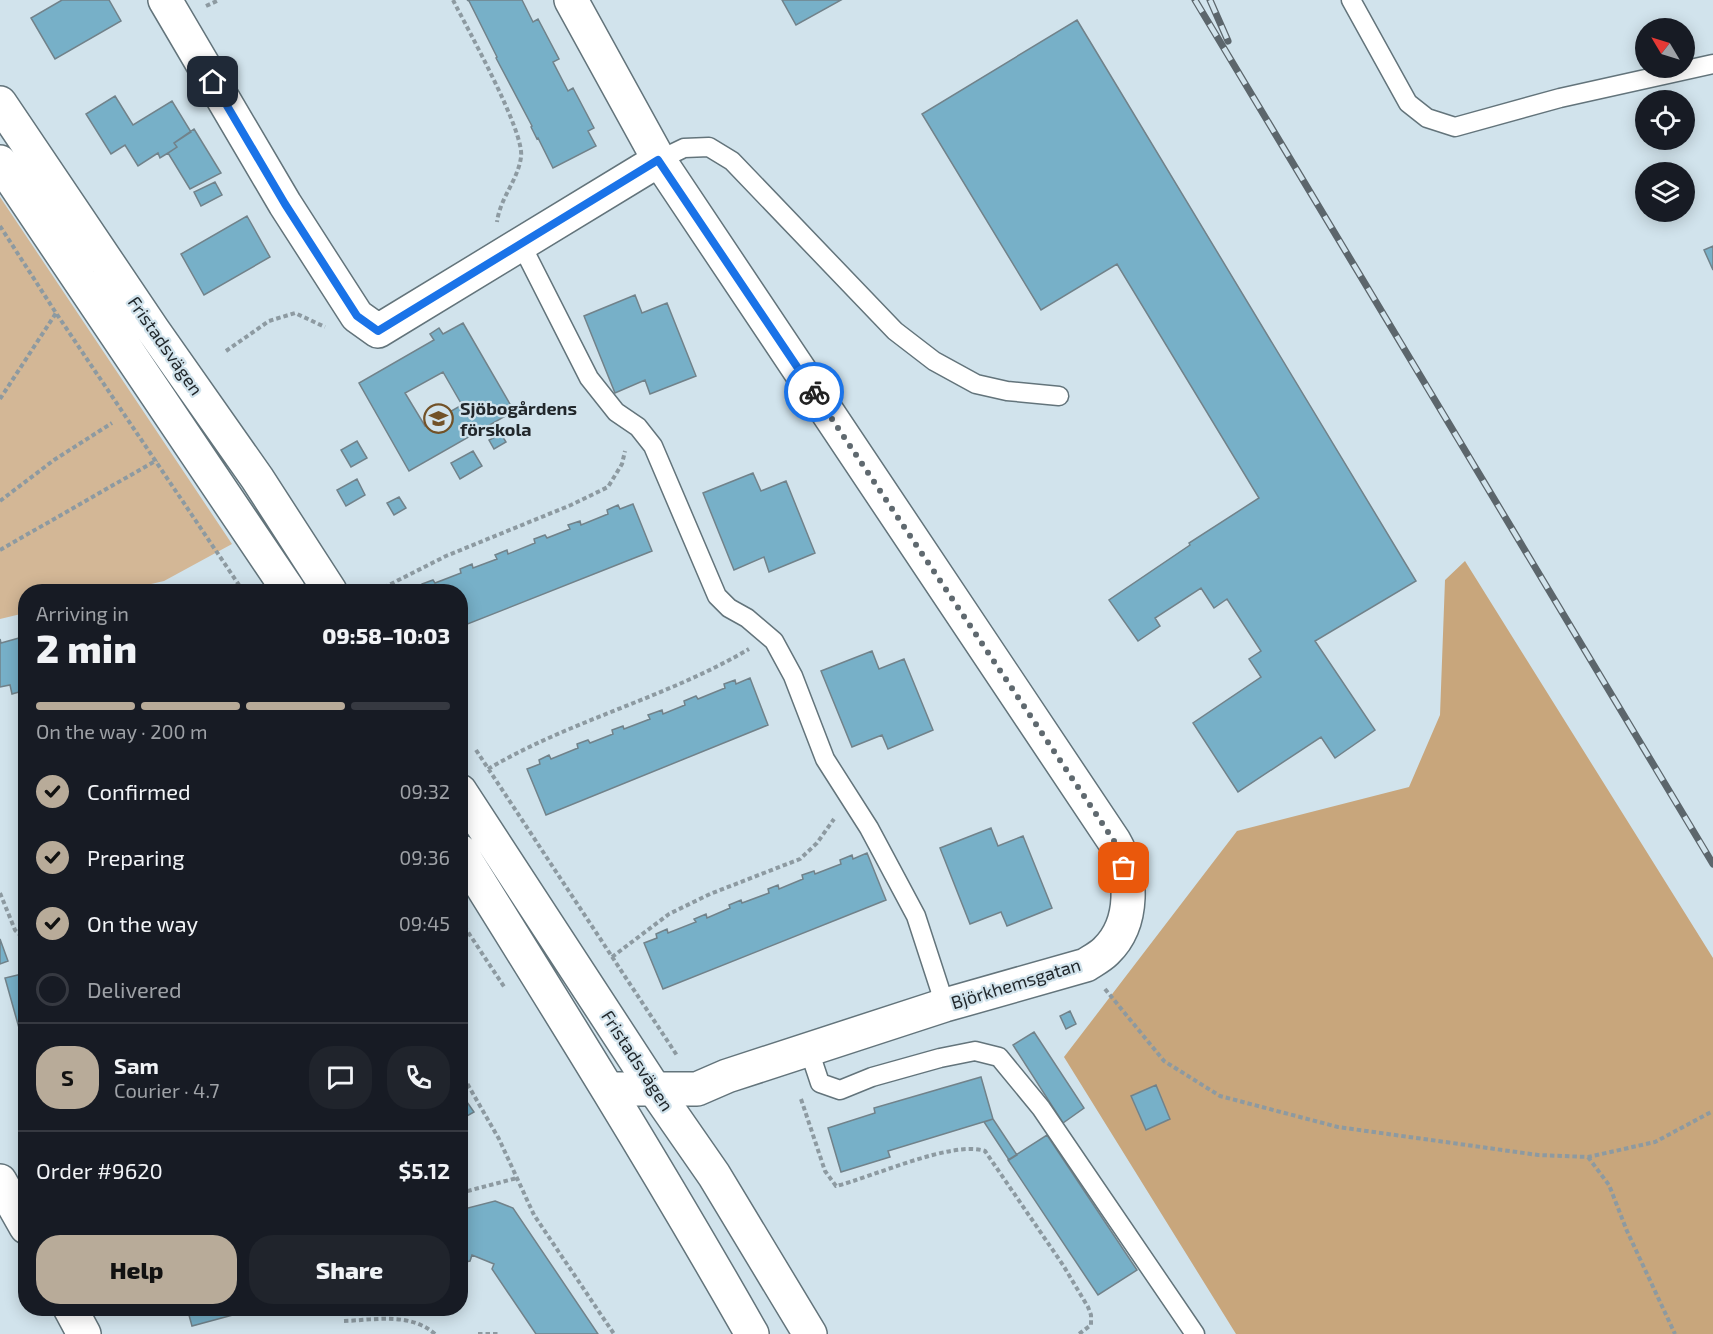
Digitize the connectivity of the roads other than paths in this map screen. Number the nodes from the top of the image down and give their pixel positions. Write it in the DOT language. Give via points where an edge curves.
graph roads {
  1 [pos="165,0"];
  2 [pos="571,0"];
  3 [pos="1351,0"];
  4 [pos="1713,64"];
  5 [pos="0,103"];
  6 [pos="658,160"];
  7 [pos="0,162"];
  8 [pos="521,244"];
  9 [pos="1059,396"];
  10 [pos="284,584"];
  11 [pos="326,584"];
  12 [pos="468,803"];
  13 [pos="468,864"];
  14 [pos="945,1005"];
  15 [pos="798,1053"];
  16 [pos="609,1089"];
  17 [pos="656,1090"];
  18 [pos="0,1181"];
  19 [pos="18,1213"];
  20 [pos="74,1316"];
  21 [pos="84,1334"];
  22 [pos="752,1334"];
  23 [pos="810,1334"];
  24 [pos="1195,1334"];
  1 -- 8 [label="street" via="285,204 357,316 378,331"];
  2 -- 6 [label="street, Björkhemsgatan"];
  3 -- 4 [label="lane" via="1408,104 1427,118 1455,127 1560,98"];
  5 -- 11 [label="street, Fristadsvägen" via="257,477"];
  6 -- 8 [label="street"];
  6 -- 9 [label="lane" via="684,148 710,147 732,162 895,331 934,361 976,384 1007,392"];
  6 -- 14 [label="street, Björkhemsgatan" via="1122,855 1128,901 1124,925 1106,951 1086,965"];
  7 -- 10 [label="street, Fristadsvägen"];
  8 -- 14 [label="lane" via="589,378 616,412 638,428 653,446 717,596 774,640 793,676 825,759 869,828 916,916"];
  12 -- 17 [label="street, Fristadsvägen"];
  13 -- 16 [label="street, Fristadsvägen"];
  14 -- 15 [label="street, Björkhemsgatan"];
  15 -- 17 [label="street, Björkhemsgatan" via="697,1089"];
  15 -- 24 [label="lane" via="820,1083 840,1090 940,1058 975,1051 999,1057 1041,1108"];
  16 -- 17 [label="street, Björkhemsgatan"];
  16 -- 22 [label="street, Fristadsvägen"];
  17 -- 23 [label="street, Fristadsvägen" via="714,1175"];
  18 -- 19 [label="street"];
  20 -- 21 [label="street"];
}
